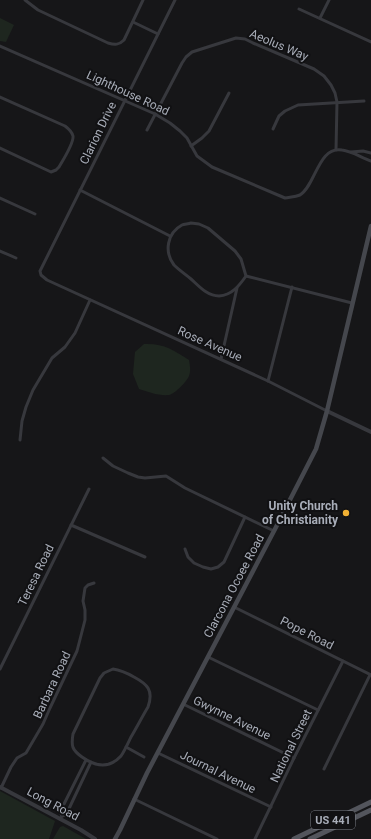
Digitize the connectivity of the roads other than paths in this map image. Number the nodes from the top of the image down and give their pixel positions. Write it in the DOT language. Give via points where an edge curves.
graph roads {
  1 [pos="25,0"];
  2 [pos="143,0"];
  3 [pos="175,0"];
  4 [pos="329,0"];
  5 [pos="299,9"];
  6 [pos="320,18"];
  7 [pos="133,22"];
  8 [pos="158,34"];
  9 [pos="371,42"];
  10 [pos="0,46"];
  11 [pos="229,93"];
  12 [pos="0,97"];
  13 [pos="124,101"];
  14 [pos="364,101"];
  15 [pos="337,102"];
  16 [pos="155,114"];
  17 [pos="273,129"];
  18 [pos="147,130"];
  19 [pos="191,146"];
  20 [pos="0,148"];
  21 [pos="336,150"];
  22 [pos="349,152"];
  23 [pos="371,153"];
  24 [pos="371,161"];
  25 [pos="80,190"];
  26 [pos="0,198"];
  27 [pos="35,214"];
  28 [pos="371,226"];
  29 [pos="170,236"];
  30 [pos="0,251"];
  31 [pos="16,258"];
  32 [pos="41,275"];
  33 [pos="246,276"];
  34 [pos="292,287"];
  35 [pos="238,288"];
  36 [pos="90,300"];
  37 [pos="352,303"];
  38 [pos="221,360"];
  39 [pos="268,381"];
  40 [pos="327,411"];
  41 [pos="371,432"];
  42 [pos="20,440"];
  43 [pos="103,458"];
  44 [pos="89,489"];
  45 [pos="245,517"];
  46 [pos="71,525"];
  47 [pos="274,531"];
  48 [pos="185,549"];
  49 [pos="145,557"];
  50 [pos="94,583"];
  51 [pos="234,607"];
  52 [pos="208,656"];
  53 [pos="343,661"];
  54 [pos="0,669"];
  55 [pos="371,675"];
  56 [pos="183,704"];
  57 [pos="318,710"];
  58 [pos="126,747"];
  59 [pos="158,752"];
  60 [pos="144,757"];
  61 [pos="294,758"];
  62 [pos="86,760"];
  63 [pos="91,762"];
  64 [pos="324,769"];
  65 [pos="0,788"];
  66 [pos="134,799"];
  67 [pos="371,802"];
  68 [pos="363,806"];
  69 [pos="271,807"];
  70 [pos="371,810"];
  71 [pos="365,813"];
  72 [pos="61,818"];
  73 [pos="95,839"];
  74 [pos="116,839"];
  75 [pos="217,839"];
  76 [pos="256,839"];
  77 [pos="294,839"];
  78 [pos="310,839"];
  1 -- 7 [label="street" via="38,10 114,45 124,40"];
  2 -- 7 [label="street"];
  3 -- 8 [label="street, Clarion Drive"];
  4 -- 6 [label="street"];
  5 -- 6 [label="street"];
  6 -- 9 [label="street"];
  7 -- 8 [label="street"];
  8 -- 13 [label="street, Clarion Drive"];
  10 -- 13 [label="street, Lighthouse Road"];
  11 -- 19 [label="street" via="209,131"];
  12 -- 20 [label="street" via="65,126 73,135 73,140 59,167 51,172"];
  13 -- 16 [label="street, Lighthouse Road"];
  13 -- 25 [label="street, Clarion Drive"];
  14 -- 15 [label="street"];
  15 -- 16 [label="street, Aeolus Way" via="331,85 314,69 245,39 236,38 192,52 186,57"];
  15 -- 17 [label="street" via="298,105 285,110"];
  15 -- 21 [label="street, Aeolus Way"];
  16 -- 18 [label="street, Aeolus Way"];
  16 -- 19 [label="street, Lighthouse Road" via="180,131"];
  19 -- 21 [label="street, Lighthouse Road" via="197,156 212,167 285,198 301,194 321,161"];
  21 -- 22 [label="street"];
  22 -- 23 [label="street"];
  22 -- 24 [label="street"];
  25 -- 29 [label="street"];
  25 -- 32 [label="street, Clarion Drive" via="40,271"];
  26 -- 27 [label="street"];
  28 -- 37 [label="main road, Clarcona Ocoee Road"];
  29 -- 33 [label="street" via="182,225 191,223 208,228 235,252 241,260"];
  29 -- 35 [label="street" via="168,252 171,259 204,290 219,296"];
  30 -- 31 [label="street"];
  32 -- 36 [label="street, Rose Avenue"];
  33 -- 34 [label="street"];
  33 -- 35 [label="street"];
  34 -- 37 [label="street"];
  34 -- 39 [label="street"];
  35 -- 38 [label="street"];
  36 -- 38 [label="street, Rose Avenue"];
  36 -- 42 [label="street" via="76,333 52,358 33,390 22,421"];
  37 -- 40 [label="main road, Clarcona Ocoee Road"];
  38 -- 39 [label="street, Rose Avenue"];
  39 -- 40 [label="street, Rose Avenue"];
  40 -- 41 [label="street, Rose Avenue"];
  40 -- 47 [label="main road, Clarcona Ocoee Road" via="316,449"];
  43 -- 45 [label="street" via="113,466 138,477 166,476"];
  44 -- 46 [label="street, Teresa Road"];
  45 -- 47 [label="street"];
  45 -- 48 [label="street" via="224,562 218,567 210,569 194,563"];
  46 -- 49 [label="street"];
  46 -- 54 [label="street, Teresa Road"];
  47 -- 51 [label="main road, Clarcona Ocoee Road"];
  50 -- 65 [label="street, Barbara Road" via="85,588 85,620 73,661 43,724 26,753 17,758 10,767"];
  51 -- 52 [label="main road, Clarcona Ocoee Road"];
  51 -- 53 [label="street, Pope Road"];
  52 -- 56 [label="main road, Clarcona Ocoee Road"];
  52 -- 57 [label="street"];
  53 -- 55 [label="street, Pope Road"];
  53 -- 57 [label="street, National Street"];
  55 -- 64 [label="street"];
  56 -- 59 [label="main road, Clarcona Ocoee Road"];
  56 -- 61 [label="street, Gwynne Avenue"];
  57 -- 61 [label="street, National Street"];
  58 -- 60 [label="street"];
  58 -- 62 [label="street" via="148,706 151,695 143,682 122,670 113,669 100,678 73,734 73,748"];
  58 -- 63 [label="street" via="115,761 106,765 99,766"];
  59 -- 66 [label="main road, Clarcona Ocoee Road"];
  59 -- 69 [label="street, Journal Avenue"];
  61 -- 69 [label="street, National Street"];
  62 -- 63 [label="street"];
  62 -- 72 [label="street" via="60,812"];
  63 -- 72 [label="street" via="66,815"];
  65 -- 72 [label="street, Long Road"];
  66 -- 74 [label="main road, Clarcona Ocoee Road"];
  66 -- 75 [label="street"];
  67 -- 68 [label="main road, US 441"];
  68 -- 71 [label="street"];
  68 -- 77 [label="main road, US 441"];
  69 -- 76 [label="street, National Street"];
  70 -- 71 [label="main road, US 441"];
  71 -- 78 [label="main road, US 441"];
  72 -- 73 [label="street, Long Road"];
}
